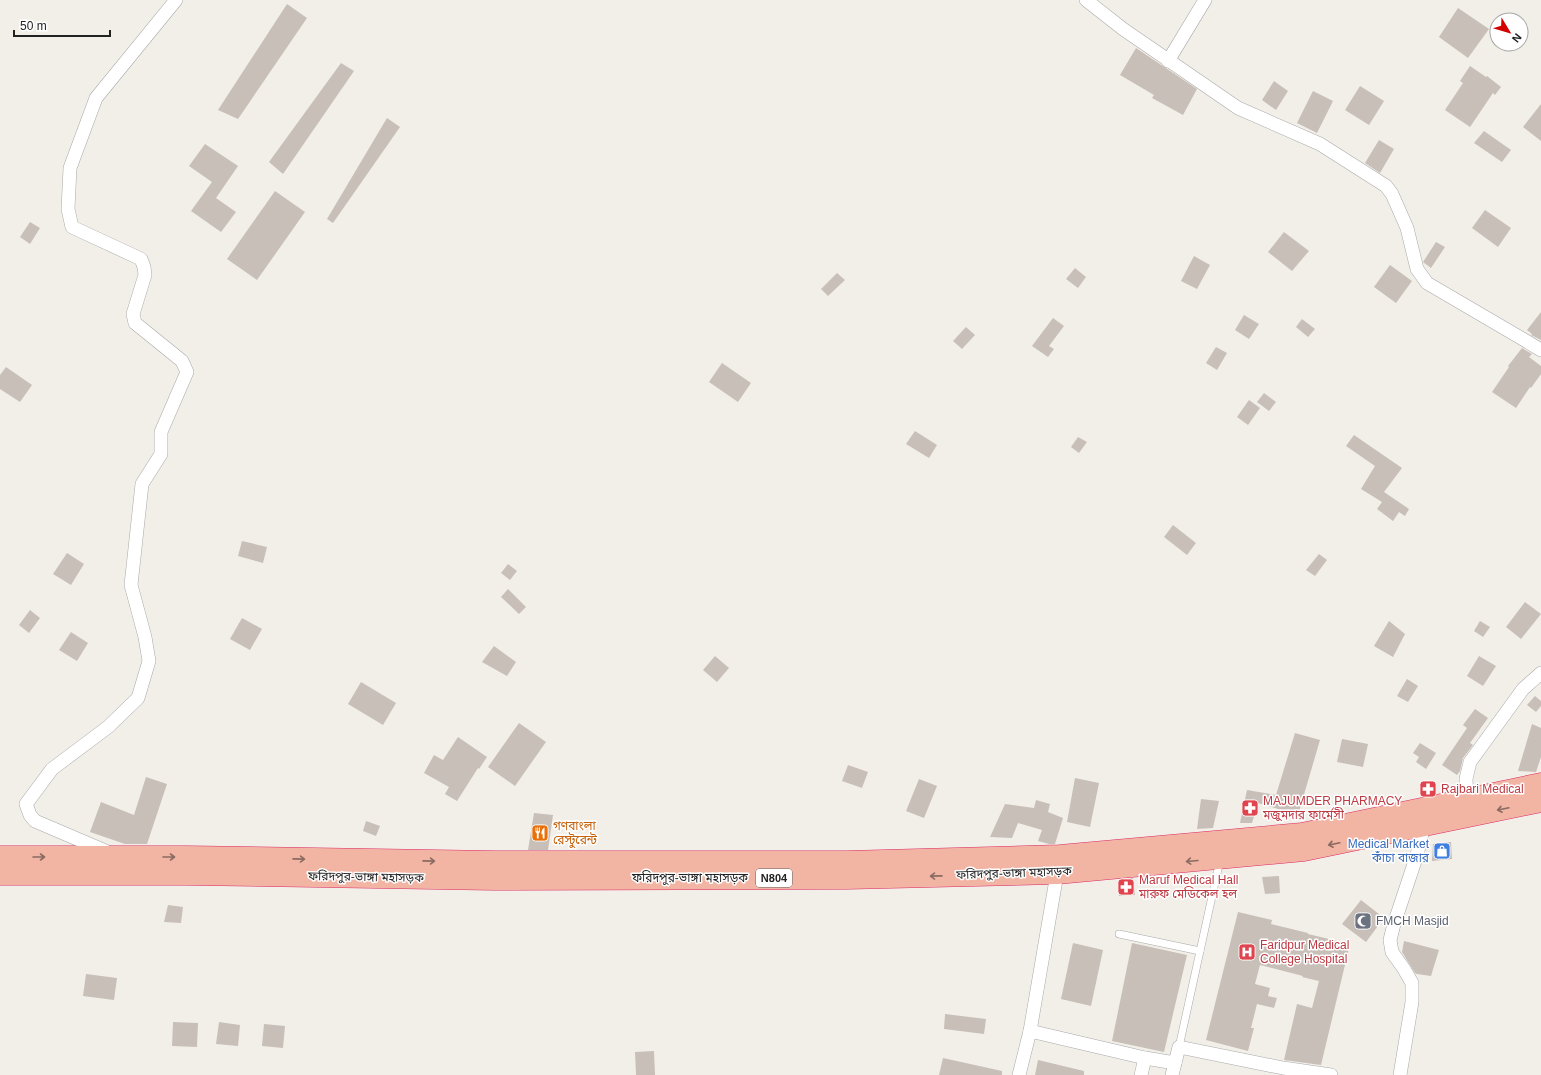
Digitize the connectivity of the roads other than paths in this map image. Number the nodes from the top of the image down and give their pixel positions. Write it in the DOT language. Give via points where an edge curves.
graph roads {
  1 [pos="176,0"];
  2 [pos="1086,0"];
  3 [pos="1205,0"];
  4 [pos="1168,61"];
  5 [pos="1541,350"];
  6 [pos="1541,673"];
  7 [pos="1541,784"];
  8 [pos="1467,800"];
  9 [pos="1541,801"];
  10 [pos="1422,817"];
  11 [pos="1220,850"];
  12 [pos="0,857"];
  13 [pos="121,865"];
  14 [pos="1058,865"];
  15 [pos="0,874"];
  16 [pos="1119,934"];
  17 [pos="1200,950"];
  18 [pos="1030,1031"];
  19 [pos="1179,1047"];
  20 [pos="1145,1058"];
  21 [pos="1173,1069"];
  22 [pos="1019,1075"];
  23 [pos="1141,1075"];
  24 [pos="1331,1075"];
  25 [pos="1400,1075"];
  1 -- 13 [label="street" via="96,98 70,168 68,209 72,227 141,259 145,275 133,314 135,323 182,361 187,372 161,432 161,454 142,484 131,585 149,661 138,698 108,727 52,769 26,804 35,821"];
  2 -- 4 [label="street"];
  3 -- 4 [label="street"];
  4 -- 5 [label="street" via="1238,108 1320,144 1386,186 1407,228 1417,269 1427,283"];
  6 -- 8 [label="street" via="1523,689 1470,762 1466,779"];
  7 -- 8 [label="highway, ফরিদপুর-ভাঙ্গা মহাসড়ক / N804"];
  8 -- 10 [label="highway, ফরিদপুর-ভাঙ্গা মহাসড়ক / N804"];
  9 -- 10 [label="highway, ফরিদপুর-ভাঙ্গা মহাসড়ক / N804, one-way"];
  10 -- 11 [label="highway, ফরিদপুর-ভাঙ্গা মহাসড়ক / N804" via="1304,850"];
  10 -- 25 [label="street" via="1417,855 1390,940 1392,952 1412,983 1412,1002"];
  11 -- 14 [label="highway, ফরিদপুর-ভাঙ্গা মহাসড়ক / N804"];
  11 -- 17 [label="lane"];
  12 -- 13 [label="highway, ফরিদপুর-ভাঙ্গা মহাসড়ক / N804, one-way"];
  13 -- 14 [label="highway, ফরিদপুর-ভাঙ্গা মহাসড়ক / N804" via="494,879 847,878"];
  13 -- 15 [label="highway, ফরিদপুর-ভাঙ্গা মহাসড়ক / N804"];
  14 -- 18 [label="street"];
  16 -- 17 [label="lane"];
  17 -- 19 [label="lane"];
  18 -- 20 [label="street"];
  18 -- 22 [label="street"];
  19 -- 21 [label="street"];
  19 -- 24 [label="street"];
  20 -- 21 [label="street"];
  20 -- 23 [label="street"];
}
